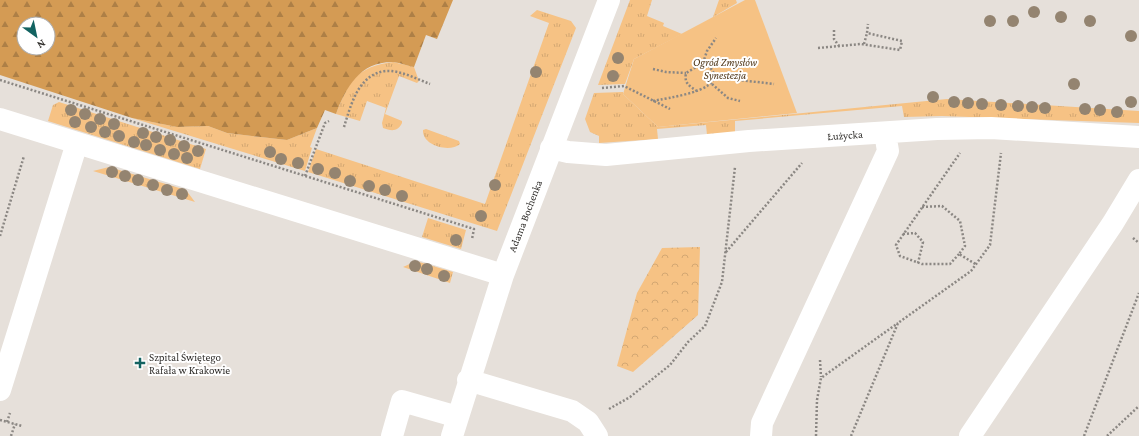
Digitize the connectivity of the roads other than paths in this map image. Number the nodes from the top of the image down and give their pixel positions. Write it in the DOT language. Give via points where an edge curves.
graph roads {
  1 [pos="609,0"];
  2 [pos="0,119"];
  3 [pos="885,133"];
  4 [pos="1139,137"];
  5 [pos="77,143"];
  6 [pos="551,148"];
  7 [pos="1139,180"];
  8 [pos="503,275"];
  9 [pos="468,380"];
  10 [pos="0,390"];
  11 [pos="455,427"];
  12 [pos="592,429"];
  13 [pos="392,436"];
  14 [pos="761,436"];
  15 [pos="970,436"];
  1 -- 6 [label="street, Adama Bochenka"];
  2 -- 5 [label="street"];
  3 -- 4 [label="street, Łużycka" via="991,128"];
  3 -- 6 [label="street, Łużycka" via="749,141 606,155"];
  3 -- 14 [label="street" via="888,151 762,423"];
  5 -- 8 [label="street"];
  5 -- 10 [label="street"];
  6 -- 8 [label="street, Adama Bochenka"];
  7 -- 15 [label="street"];
  8 -- 9 [label="street, Adama Bochenka"];
  9 -- 11 [label="street, Adama Bochenka"];
  9 -- 12 [label="street" via="572,412"];
  11 -- 13 [label="street" via="402,400"];
}
